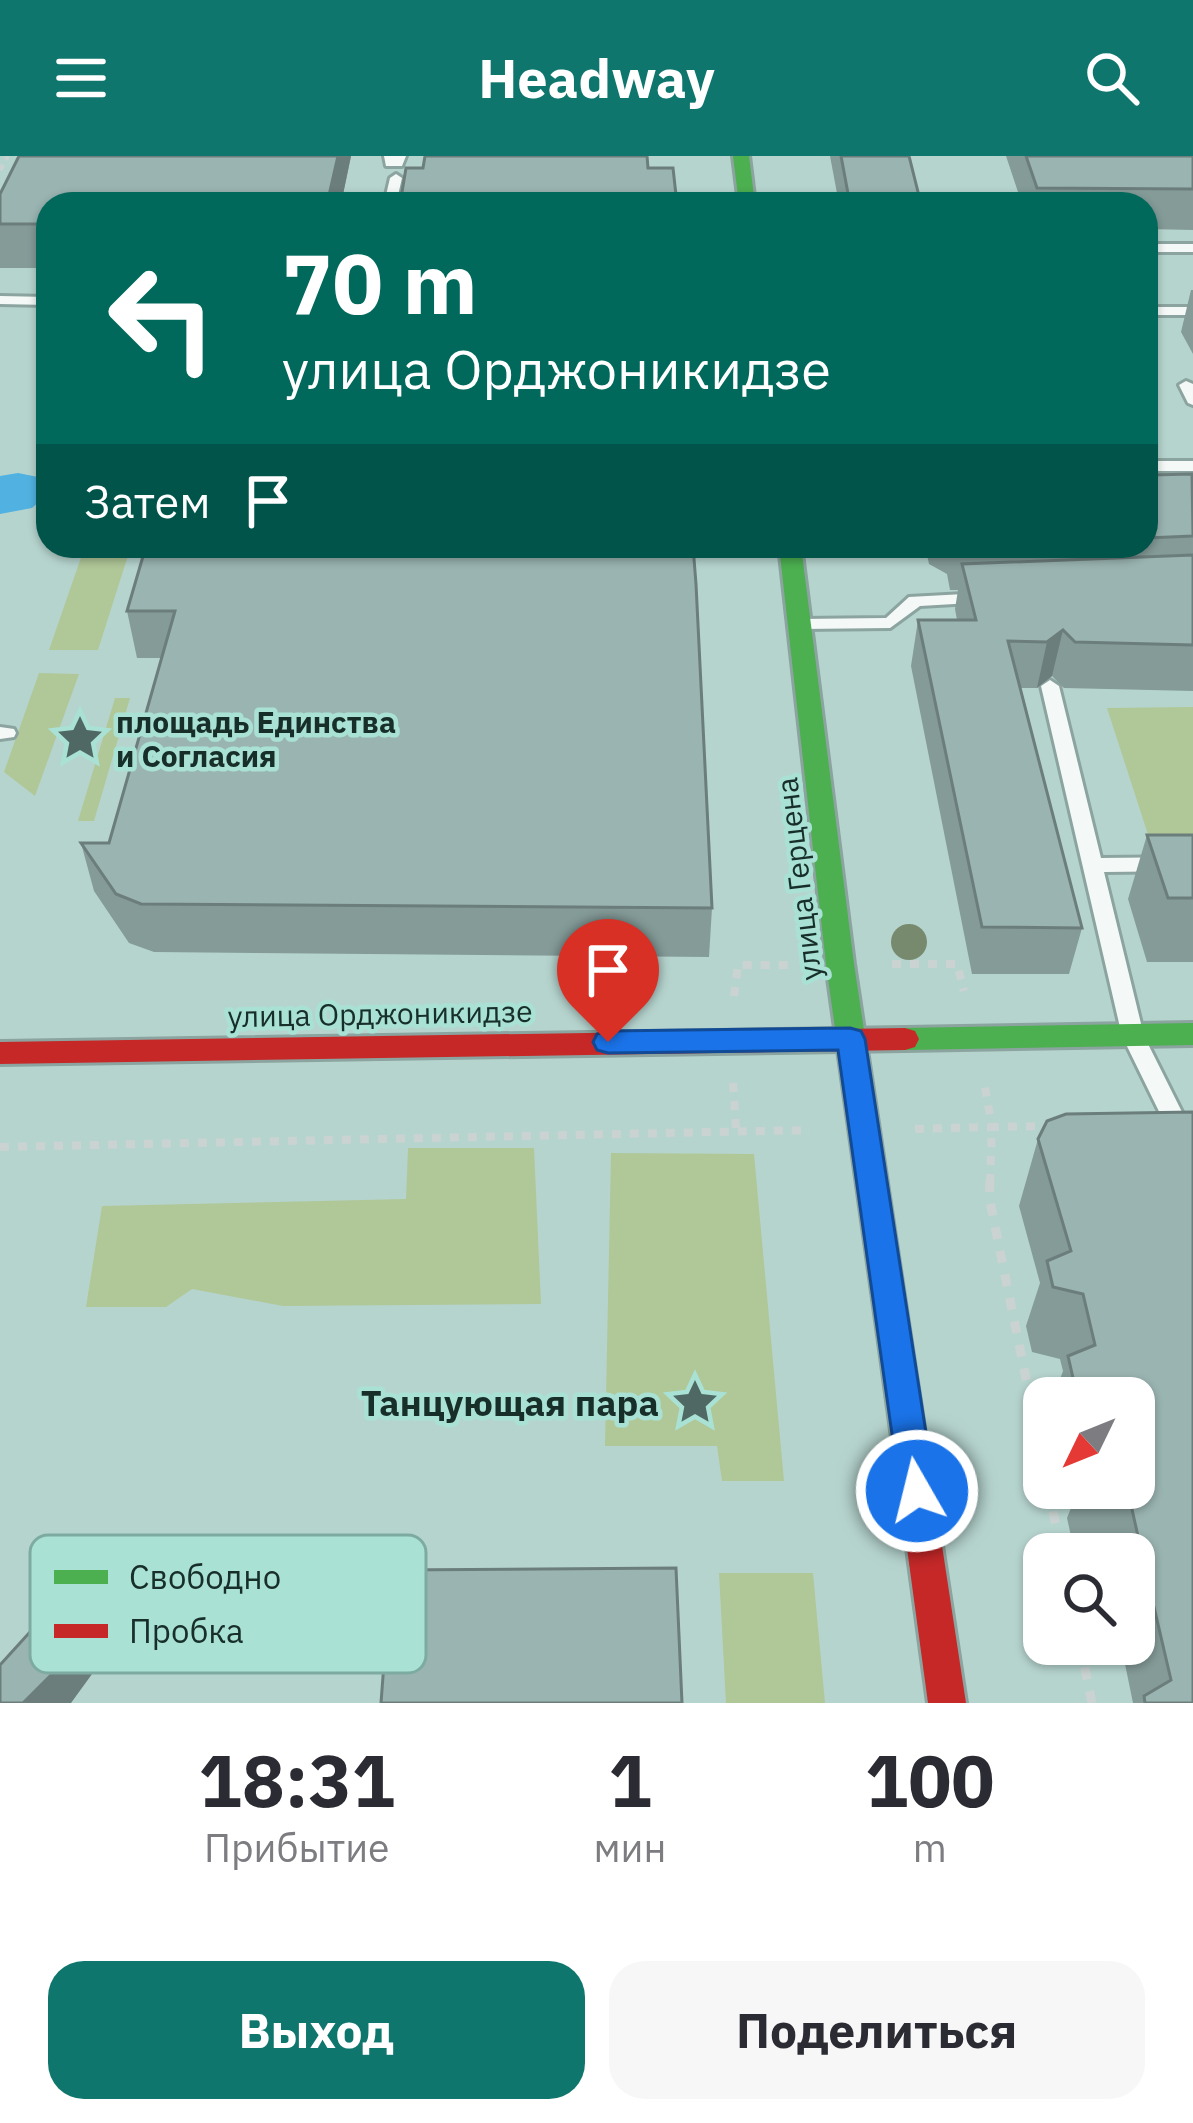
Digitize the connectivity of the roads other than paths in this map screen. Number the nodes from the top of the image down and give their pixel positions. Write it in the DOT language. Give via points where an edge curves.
graph roads {
  1 [pos="741,156"];
  2 [pos="746,192"];
  3 [pos="1158,248"];
  4 [pos="1193,248"];
  5 [pos="0,300"];
  6 [pos="36,301"];
  7 [pos="1158,310"];
  8 [pos="1193,310"];
  9 [pos="1158,466"];
  10 [pos="1193,466"];
  11 [pos="792,558"];
  12 [pos="995,598"];
  13 [pos="802,624"];
  14 [pos="1050,686"];
  15 [pos="1193,864"];
  16 [pos="1093,865"];
  17 [pos="1193,1034"];
  18 [pos="1133,1036"];
  19 [pos="850,1039"];
  20 [pos="0,1053"];
  21 [pos="1188,1161"];
  22 [pos="947,1703"];
  1 -- 2 [label="street"];
  3 -- 4 [label="lane"];
  5 -- 6 [label="lane"];
  7 -- 8 [label="lane"];
  9 -- 10 [label="lane"];
  11 -- 13 [label="street, улица Герцена"];
  12 -- 13 [label="lane" via="915,601 890,623"];
  13 -- 19 [label="street, улица Герцена"];
  14 -- 16 [label="lane"];
  15 -- 16 [label="lane"];
  16 -- 18 [label="lane"];
  17 -- 18 [label="street, улица Орджоникидзе"];
  18 -- 19 [label="street, улица Орджоникидзе"];
  18 -- 21 [label="lane" via="1180,1123"];
  19 -- 20 [label="street, улица Орджоникидзе"];
  19 -- 22 [label="street, улица Герцена"];
}
